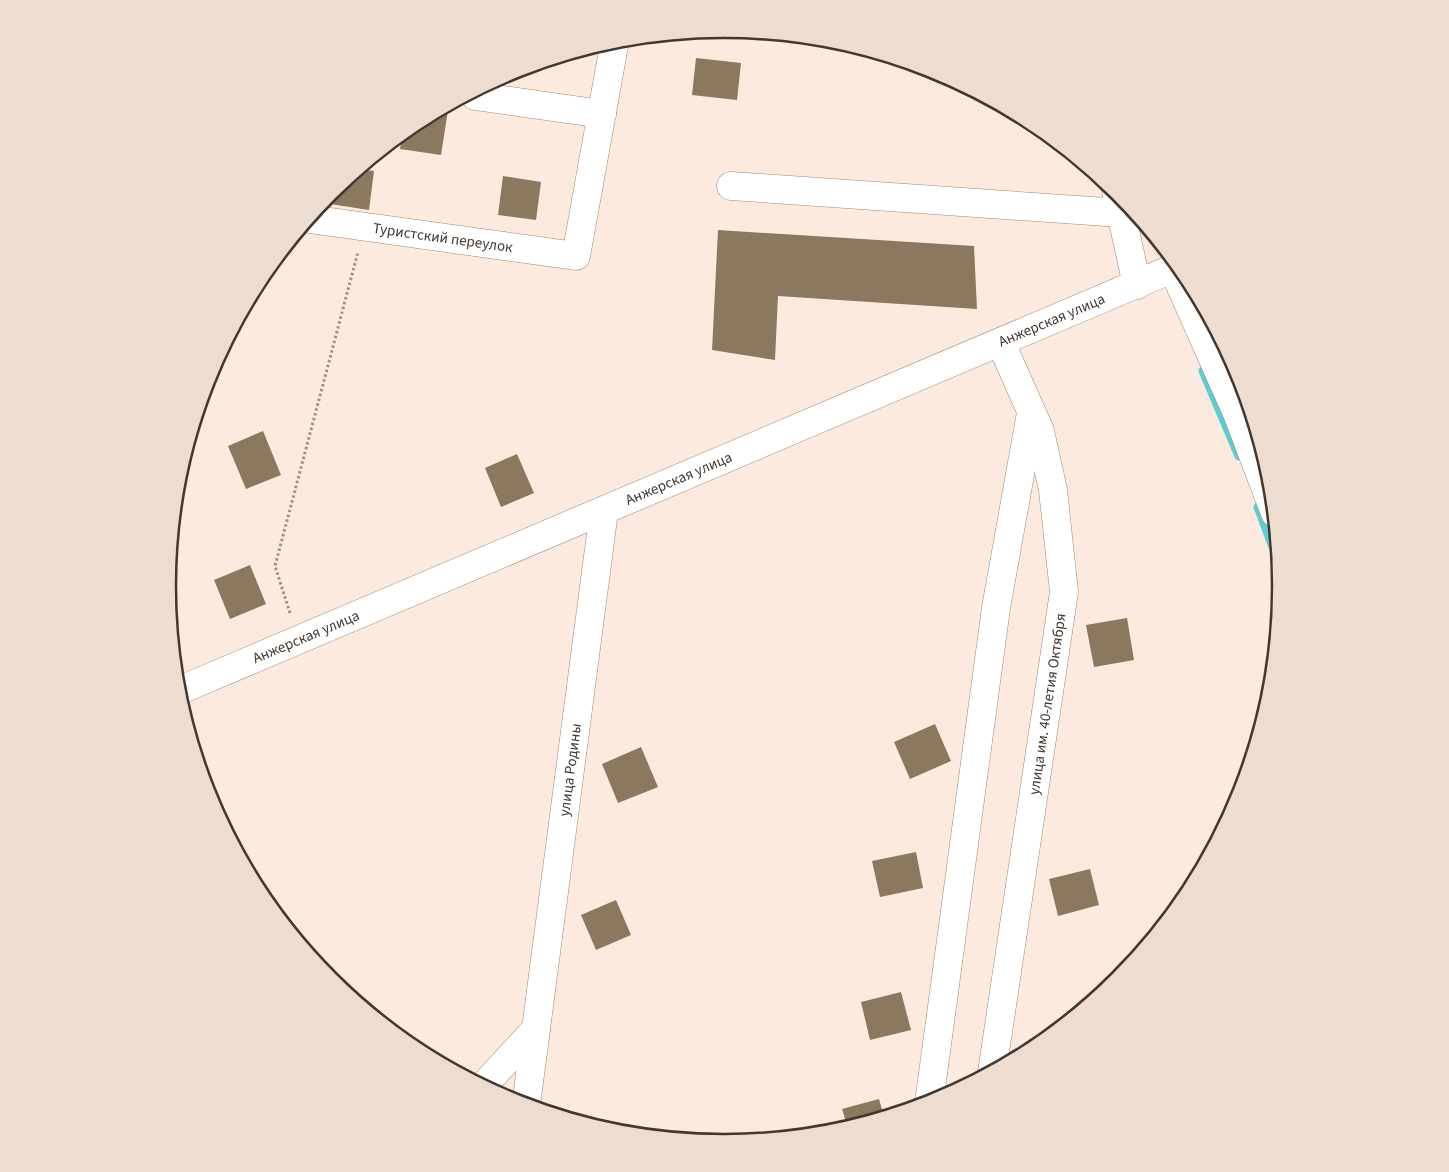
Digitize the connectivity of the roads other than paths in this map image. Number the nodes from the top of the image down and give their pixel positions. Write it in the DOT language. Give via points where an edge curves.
graph roads {
  1 [pos="613,49"];
  2 [pos="478,96"];
  3 [pos="602,114"];
  4 [pos="731,186"];
  5 [pos="1116,202"];
  6 [pos="1120,206"];
  7 [pos="317,219"];
  8 [pos="1173,269"];
  9 [pos="1182,283"];
  10 [pos="1137,285"];
  11 [pos="1002,343"];
  12 [pos="1031,412"];
  13 [pos="1263,482"];
  14 [pos="604,511"];
  15 [pos="186,688"];
  16 [pos="536,1029"];
  17 [pos="993,1064"];
  18 [pos="488,1081"];
  19 [pos="930,1094"];
  20 [pos="527,1097"];
  1 -- 3 [label="street"];
  2 -- 3 [label="street"];
  3 -- 7 [label="street, Туристский переулок" via="576,256"];
  4 -- 5 [label="street"];
  6 -- 10 [label="street"];
  8 -- 10 [label="street, Анжерская улица"];
  9 -- 13 [label="street"];
  10 -- 11 [label="street, Анжерская улица"];
  11 -- 12 [label="street, улица им. 40-летия Октября"];
  11 -- 14 [label="street, Анжерская улица"];
  12 -- 17 [label="street, улица им. 40-летия Октября" via="1040,431 1054,490 1064,592"];
  12 -- 19 [label="street" via="996,608"];
  14 -- 15 [label="street, Анжерская улица"];
  14 -- 16 [label="street, улица Родины"];
  16 -- 18 [label="street"];
  16 -- 20 [label="street, улица Родины"];
}
